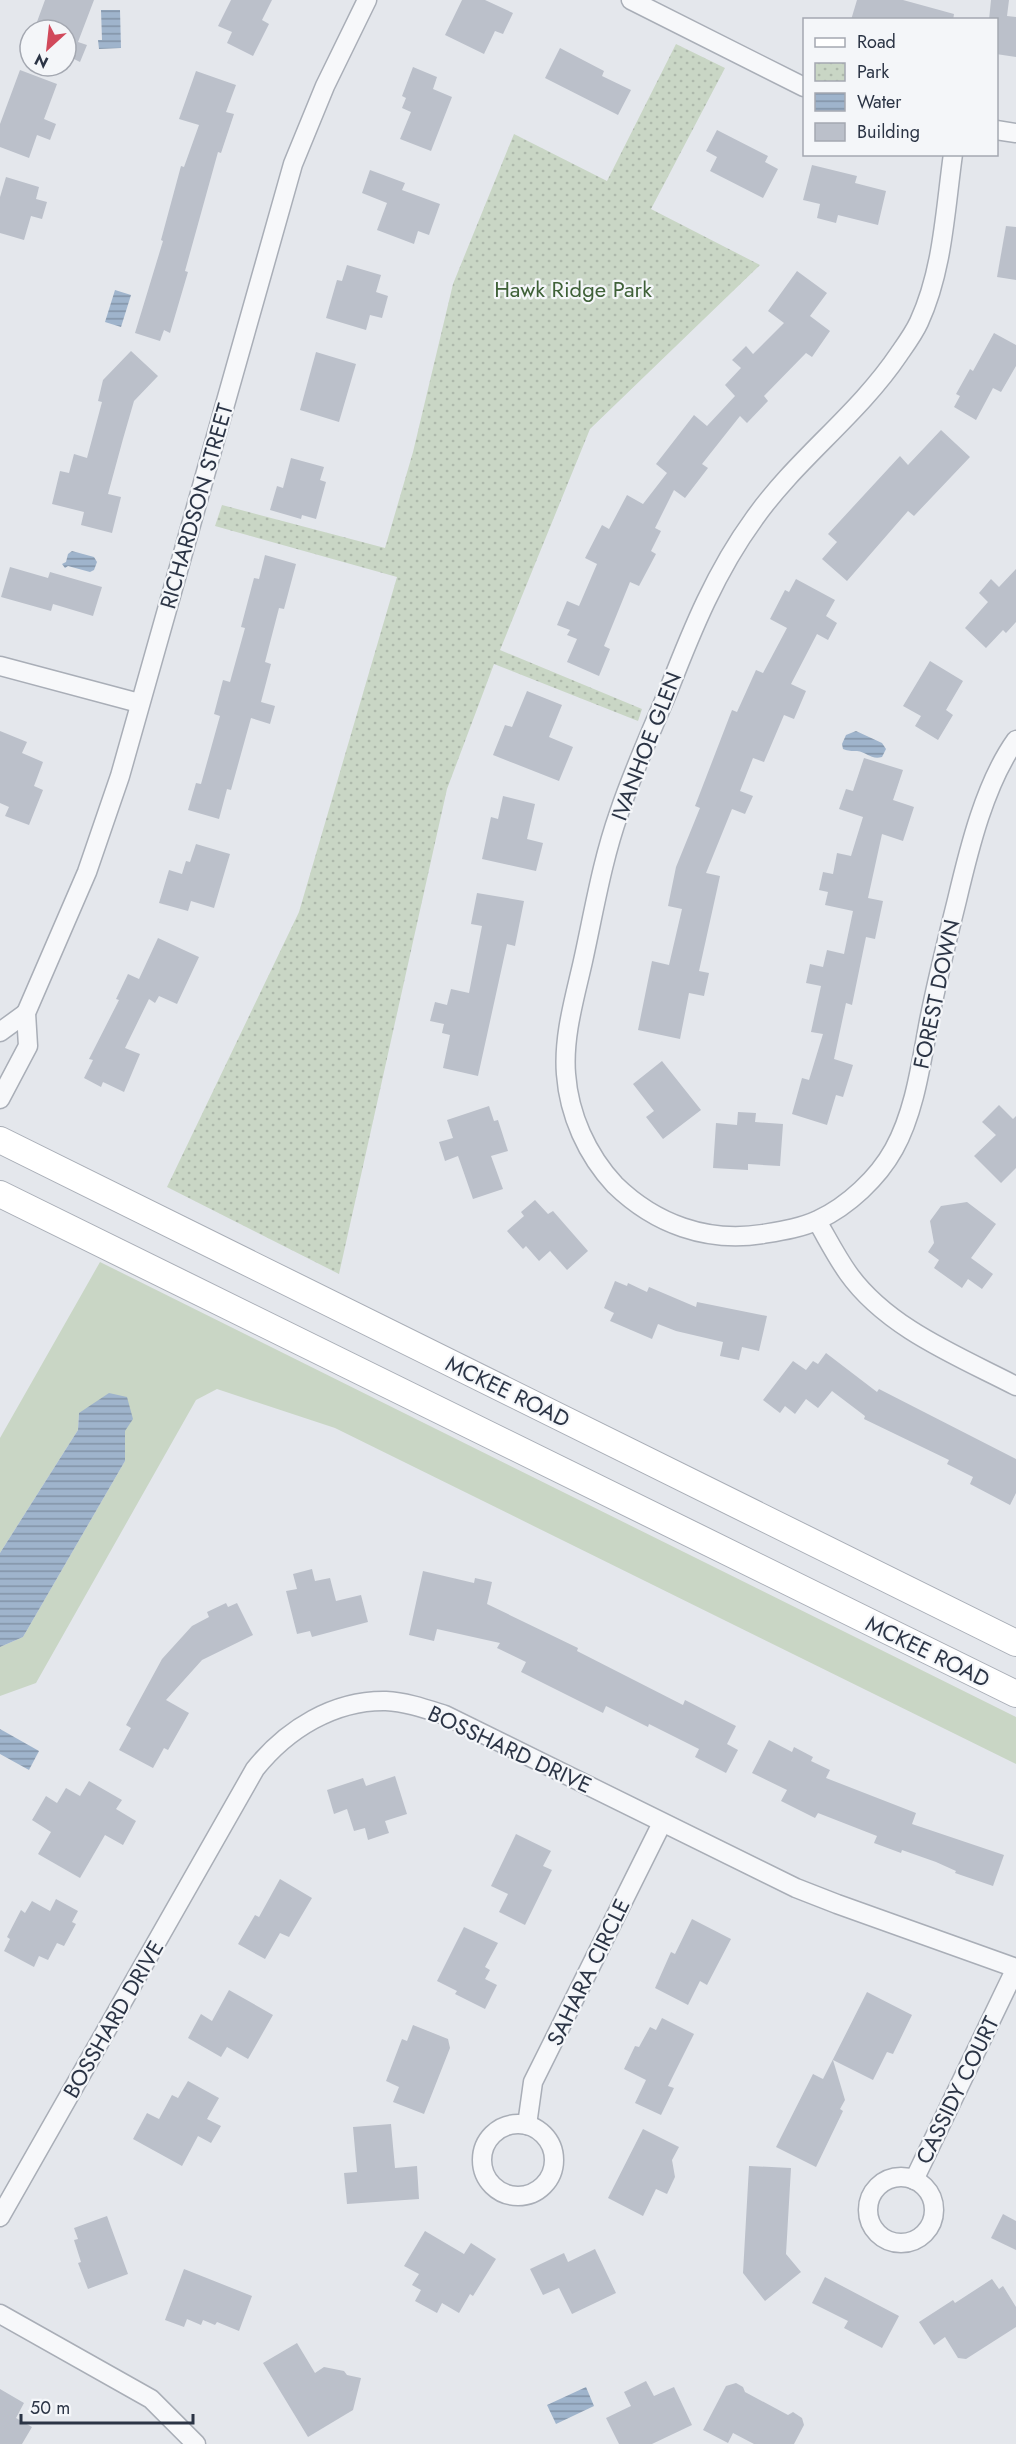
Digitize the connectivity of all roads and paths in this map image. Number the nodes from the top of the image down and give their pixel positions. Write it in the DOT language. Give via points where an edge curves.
graph roads {
  1 [pos="367,0"];
  2 [pos="631,0"];
  3 [pos="803,86"];
  4 [pos="998,130"];
  5 [pos="1016,133"];
  6 [pos="953,156"];
  7 [pos="0,666"];
  8 [pos="139,703"];
  9 [pos="1016,740"];
  10 [pos="26,1013"];
  11 [pos="0,1032"];
  12 [pos="0,1098"];
  13 [pos="0,1140"];
  14 [pos="0,1194"];
  15 [pos="817,1221"];
  16 [pos="1016,1386"];
  17 [pos="1016,1642"];
  18 [pos="1016,1694"];
  19 [pos="662,1823"];
  20 [pos="1016,1968"];
  21 [pos="528,2126"];
  22 [pos="914,2180"];
  23 [pos="0,2217"];
  24 [pos="0,2314"];
  25 [pos="196,2444"];
  1 -- 8 [label="street, RICHARDSON STREET" via="293,164"];
  2 -- 3 [label="street"];
  4 -- 5 [label="street"];
  6 -- 15 [label="street, IVANHOE GLEN" via="938,268 918,325 888,370 752,520 710,591 692,632 619,810 567,1035 565,1068 573,1112 593,1157 627,1196 655,1216 685,1230 716,1236 746,1237"];
  7 -- 8 [label="street"];
  8 -- 10 [label="street, RICHARDSON STREET" via="120,776 87,873"];
  9 -- 15 [label="street, FOREST DOWN" via="1007,752 974,832 909,1114 876,1174 846,1202"];
  10 -- 11 [label="street"];
  10 -- 12 [label="street, RICHARDSON STREET" via="28,1046"];
  13 -- 17 [label="main road, MCKEE ROAD"];
  14 -- 18 [label="main road, MCKEE ROAD"];
  15 -- 16 [label="street" via="849,1274 884,1311 935,1344"];
  19 -- 20 [label="street, BOSSHARD DRIVE" via="837,1904"];
  19 -- 21 [label="street, SAHARA CIRCLE" via="534,2082"];
  19 -- 23 [label="street, BOSSHARD DRIVE" via="445,1715 420,1707 387,1701 356,1703 318,1716 287,1735 255,1769"];
  20 -- 22 [label="street, CASSIDY COURT"];
  21 -- 21 [label="street" via="503,2127 493,2134 484,2150 482,2168 487,2180 506,2195 529,2195 548,2181 553,2171 552,2148 538,2130"];
  24 -- 25 [label="street" via="151,2399"];
}
